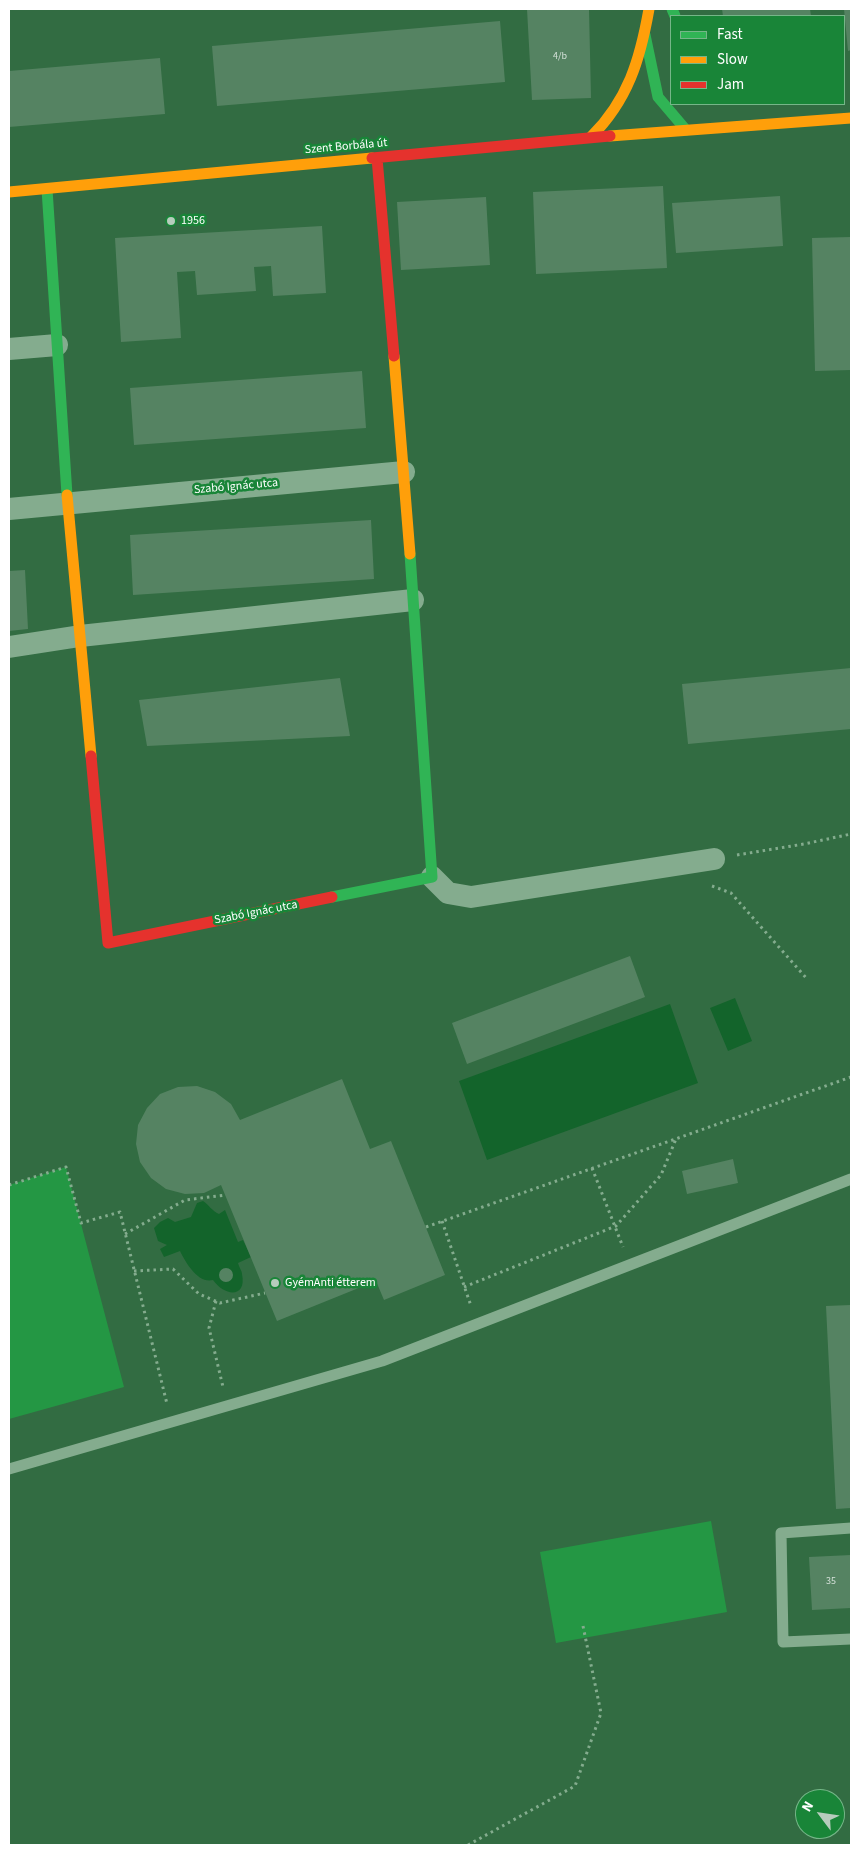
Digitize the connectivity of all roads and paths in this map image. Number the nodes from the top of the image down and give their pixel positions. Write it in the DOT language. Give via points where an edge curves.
graph roads {
  1 [pos="649,9"];
  2 [pos="645,35"];
  3 [pos="832,109"];
  4 [pos="851,114"];
  5 [pos="851,118"];
  6 [pos="677,120"];
  7 [pos="591,137"];
  8 [pos="377,158"];
  9 [pos="47,189"];
  10 [pos="9,192"];
  11 [pos="57,344"];
  12 [pos="9,349"];
  13 [pos="404,472"];
  14 [pos="68,503"];
  15 [pos="9,509"];
  16 [pos="413,600"];
  17 [pos="80,636"];
  18 [pos="9,647"];
  19 [pos="851,834"];
  20 [pos="714,859"];
  21 [pos="432,878"];
  22 [pos="704,883"];
  23 [pos="808,980"];
  24 [pos="851,1077"];
  25 [pos="677,1138"];
  26 [pos="592,1168"];
  27 [pos="851,1179"];
  28 [pos="9,1185"];
  29 [pos="226,1195"];
  30 [pos="442,1221"];
  31 [pos="616,1226"];
  32 [pos="426,1227"];
  33 [pos="125,1234"];
  34 [pos="630,1264"];
  35 [pos="134,1271"];
  36 [pos="464,1287"];
  37 [pos="266,1293"];
  38 [pos="216,1300"];
  39 [pos="477,1324"];
  40 [pos="227,1405"];
  41 [pos="171,1422"];
  42 [pos="9,1469"];
  43 [pos="851,1528"];
  44 [pos="583,1626"];
  45 [pos="851,1639"];
  46 [pos="468,1845"];
  1 -- 2 [label="street"];
  2 -- 6 [label="street" via="658,97"];
  2 -- 7 [label="street" via="628,86 613,113"];
  3 -- 4 [label="street"];
  5 -- 6 [label="street, Szent Borbála út"];
  6 -- 7 [label="street, Szent Borbála út"];
  7 -- 8 [label="street, Szent Borbála út"];
  8 -- 9 [label="street, Szent Borbála út"];
  8 -- 13 [label="street"];
  9 -- 10 [label="street, Szent Borbála út"];
  9 -- 11 [label="street, Szabó Ignác utca"];
  11 -- 12 [label="street"];
  11 -- 14 [label="street, Szabó Ignác utca"];
  13 -- 14 [label="street, Szabó Ignác utca"];
  13 -- 16 [label="street"];
  14 -- 15 [label="street, Szabó Ignác utca"];
  14 -- 17 [label="street, Szabó Ignác utca"];
  16 -- 17 [label="street"];
  16 -- 21 [label="street"];
  17 -- 18 [label="street"];
  17 -- 21 [label="street, Szabó Ignác utca" via="108,943"];
  19 -- 20 [label="path"];
  20 -- 21 [label="street" via="471,897 448,892"];
  22 -- 23 [label="path" via="731,892"];
  24 -- 25 [label="path"];
  25 -- 26 [label="path"];
  25 -- 31 [label="path" via="660,1175"];
  26 -- 30 [label="path"];
  26 -- 31 [label="path"];
  27 -- 34 [label="lane"];
  28 -- 33 [label="path" via="66,1167 81,1223 120,1212"];
  29 -- 33 [label="path" via="185,1200"];
  30 -- 32 [label="path"];
  30 -- 36 [label="path"];
  31 -- 34 [label="path"];
  31 -- 36 [label="path"];
  33 -- 35 [label="path"];
  34 -- 39 [label="lane"];
  35 -- 38 [label="path" via="173,1269 199,1294"];
  35 -- 41 [label="path"];
  36 -- 39 [label="path"];
  37 -- 38 [label="path" via="220,1303"];
  38 -- 40 [label="path" via="209,1328"];
  39 -- 40 [label="lane" via="382,1360"];
  40 -- 41 [label="lane"];
  41 -- 42 [label="lane"];
  43 -- 45 [label="lane" via="781,1533 783,1642"];
  44 -- 46 [label="path" via="601,1713 575,1786"];
}
